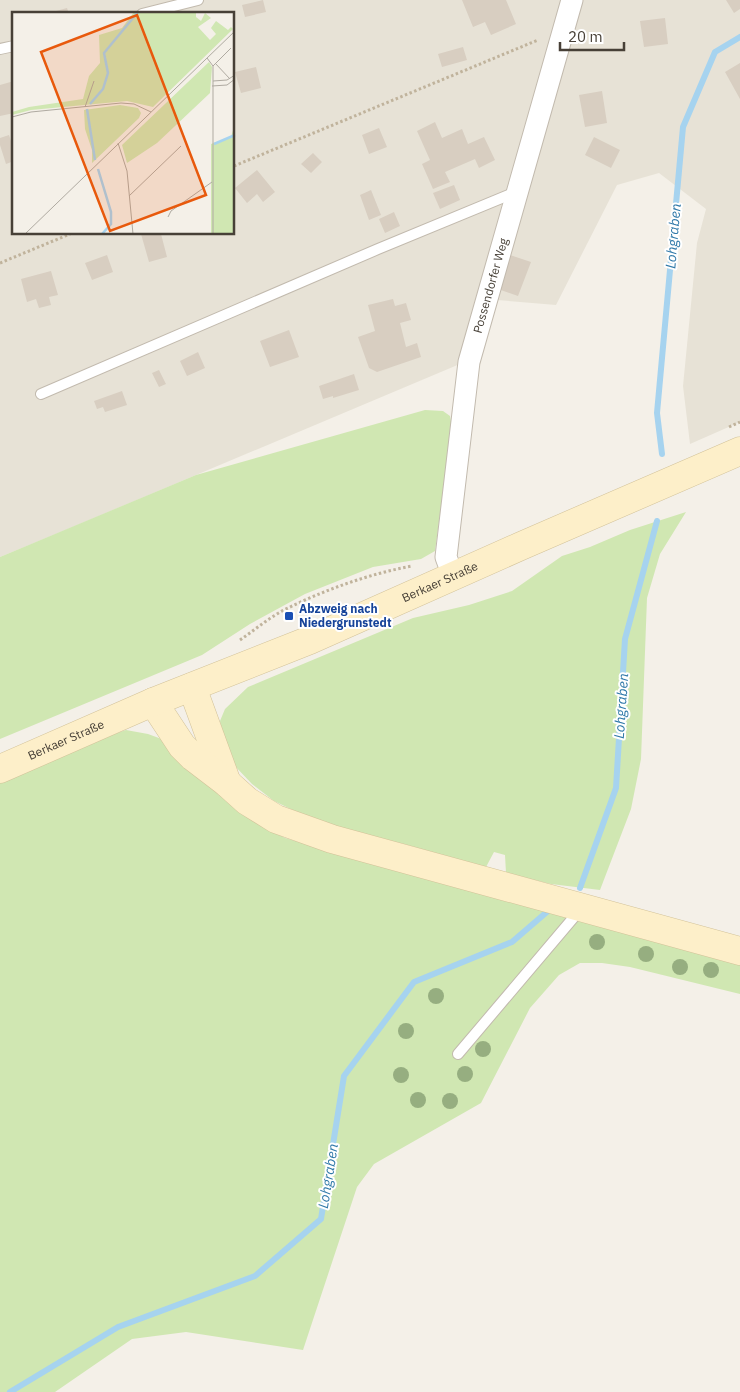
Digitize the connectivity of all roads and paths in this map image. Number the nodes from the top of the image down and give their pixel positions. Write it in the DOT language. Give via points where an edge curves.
graph roads {
  1 [pos="198,0"];
  2 [pos="572,0"];
  3 [pos="150,12"];
  4 [pos="564,29"];
  5 [pos="235,166"];
  6 [pos="518,191"];
  7 [pos="68,235"];
  8 [pos="0,263"];
  9 [pos="40,394"];
  10 [pos="740,451"];
  11 [pos="453,576"];
  12 [pos="192,687"];
  13 [pos="153,702"];
  14 [pos="0,769"];
  15 [pos="226,783"];
  16 [pos="583,907"];
  17 [pos="740,950"];
  18 [pos="458,1054"];
  1 -- 3 [label="lane"];
  2 -- 4 [label="street, Possendorfer Weg"];
  4 -- 5 [label="path"];
  4 -- 6 [label="street, Possendorfer Weg"];
  6 -- 9 [label="lane"];
  6 -- 11 [label="street, Possendorfer Weg" via="469,362 446,557"];
  7 -- 8 [label="path"];
  10 -- 11 [label="main road, Berkaer Straße"];
  11 -- 12 [label="main road, Berkaer Straße" via="310,640"];
  12 -- 13 [label="main road, Berkaer Straße"];
  12 -- 15 [label="main road"];
  13 -- 14 [label="main road, Berkaer Straße"];
  13 -- 15 [label="main road" via="182,746"];
  15 -- 16 [label="main road" via="276,819 332,839"];
  16 -- 17 [label="main road"];
  16 -- 18 [label="lane"];
}
